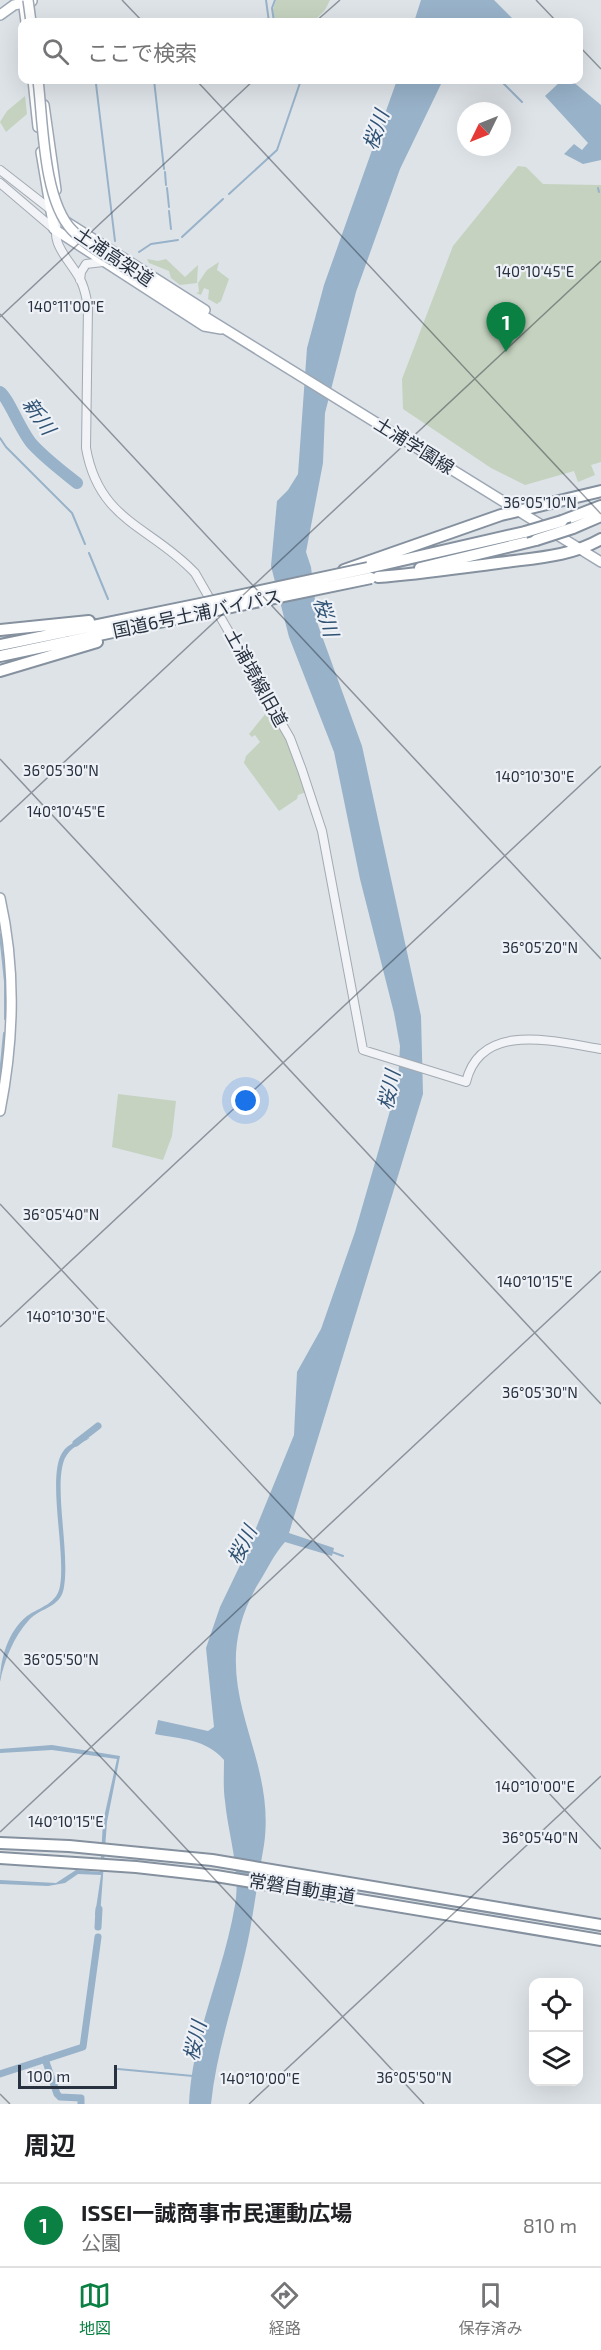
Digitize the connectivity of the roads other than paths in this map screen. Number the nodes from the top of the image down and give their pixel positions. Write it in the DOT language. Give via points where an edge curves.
graph roads {
  1 [pos="28,1"];
  2 [pos="0,15"];
  3 [pos="26,18"];
  4 [pos="31,18"];
  5 [pos="33,84"];
  6 [pos="39,84"];
  7 [pos="40,84"];
  8 [pos="0,170"];
  9 [pos="0,183"];
  10 [pos="49,210"];
  11 [pos="58,216"];
  12 [pos="54,229"];
  13 [pos="103,262"];
  14 [pos="80,280"];
  15 [pos="230,332"];
  16 [pos="601,491"];
  17 [pos="601,506"];
  18 [pos="518,510"];
  19 [pos="601,516"];
  20 [pos="601,539"];
  21 [pos="579,549"];
  22 [pos="601,562"];
  23 [pos="371,571"];
  24 [pos="206,608"];
  25 [pos="113,627"];
  26 [pos="0,630"];
  27 [pos="0,645"];
  28 [pos="0,656"];
  29 [pos="0,671"];
  30 [pos="0,898"];
  31 [pos="601,1048"];
  32 [pos="0,1111"];
  33 [pos="0,1843"];
  34 [pos="0,1858"];
  35 [pos="596,1924"];
  36 [pos="601,1941"];
  1 -- 2 [label="main road"];
  1 -- 3 [label="main road"];
  1 -- 4 [label="main road, bridge"];
  5 -- 10 [label="main road"];
  6 -- 15 [label="main road, 土浦高架道, bridge" via="57,208 78,236"];
  7 -- 11 [label="main road"];
  8 -- 10 [label="street"];
  9 -- 12 [label="street"];
  10 -- 11 [label="street"];
  10 -- 12 [label="main road"];
  11 -- 12 [label="street"];
  11 -- 15 [label="main road, 土浦学園線" via="210,313"];
  12 -- 13 [label="main road, 土浦学園線"];
  12 -- 14 [label="street, 土浦境線旧道" via="62,252"];
  13 -- 14 [label="street" via="86,264"];
  13 -- 15 [label="main road, 土浦学園線" via="204,326"];
  14 -- 31 [label="street, 土浦境線旧道" via="88,306 85,422 89,462 114,509 195,573 290,738 322,831 363,1050 466,1082 483,1053 507,1040"];
  15 -- 18 [label="main road, 土浦学園線"];
  16 -- 18 [label="highway"];
  17 -- 23 [label="highway, 国道6号土浦バイパス, bridge" via="525,532"];
  18 -- 21 [label="main road, 土浦学園線"];
  18 -- 23 [label="highway"];
  19 -- 23 [label="highway, 国道6号土浦バイパス, bridge" via="536,540"];
  20 -- 21 [label="highway"];
  21 -- 22 [label="main road, 土浦学園線"];
  21 -- 23 [label="highway" via="442,572"];
  23 -- 24 [label="highway, 国道6号土浦バイパス, bridge"];
  23 -- 24 [label="highway, 国道6号土浦バイパス, bridge" via="337,575"];
  24 -- 25 [label="highway, 国道6号土浦バイパス"];
  25 -- 26 [label="highway" via="99,620"];
  25 -- 27 [label="highway, 国道6号土浦バイパス"];
  25 -- 28 [label="highway, 国道6号土浦バイパス"];
  25 -- 29 [label="highway" via="99,642"];
  30 -- 32 [label="main road" via="9,952 12,1008 8,1070"];
  33 -- 35 [label="highway, 常磐自動車道" via="212,1860"];
  34 -- 36 [label="highway, 常磐自動車道" via="204,1874"];
}
